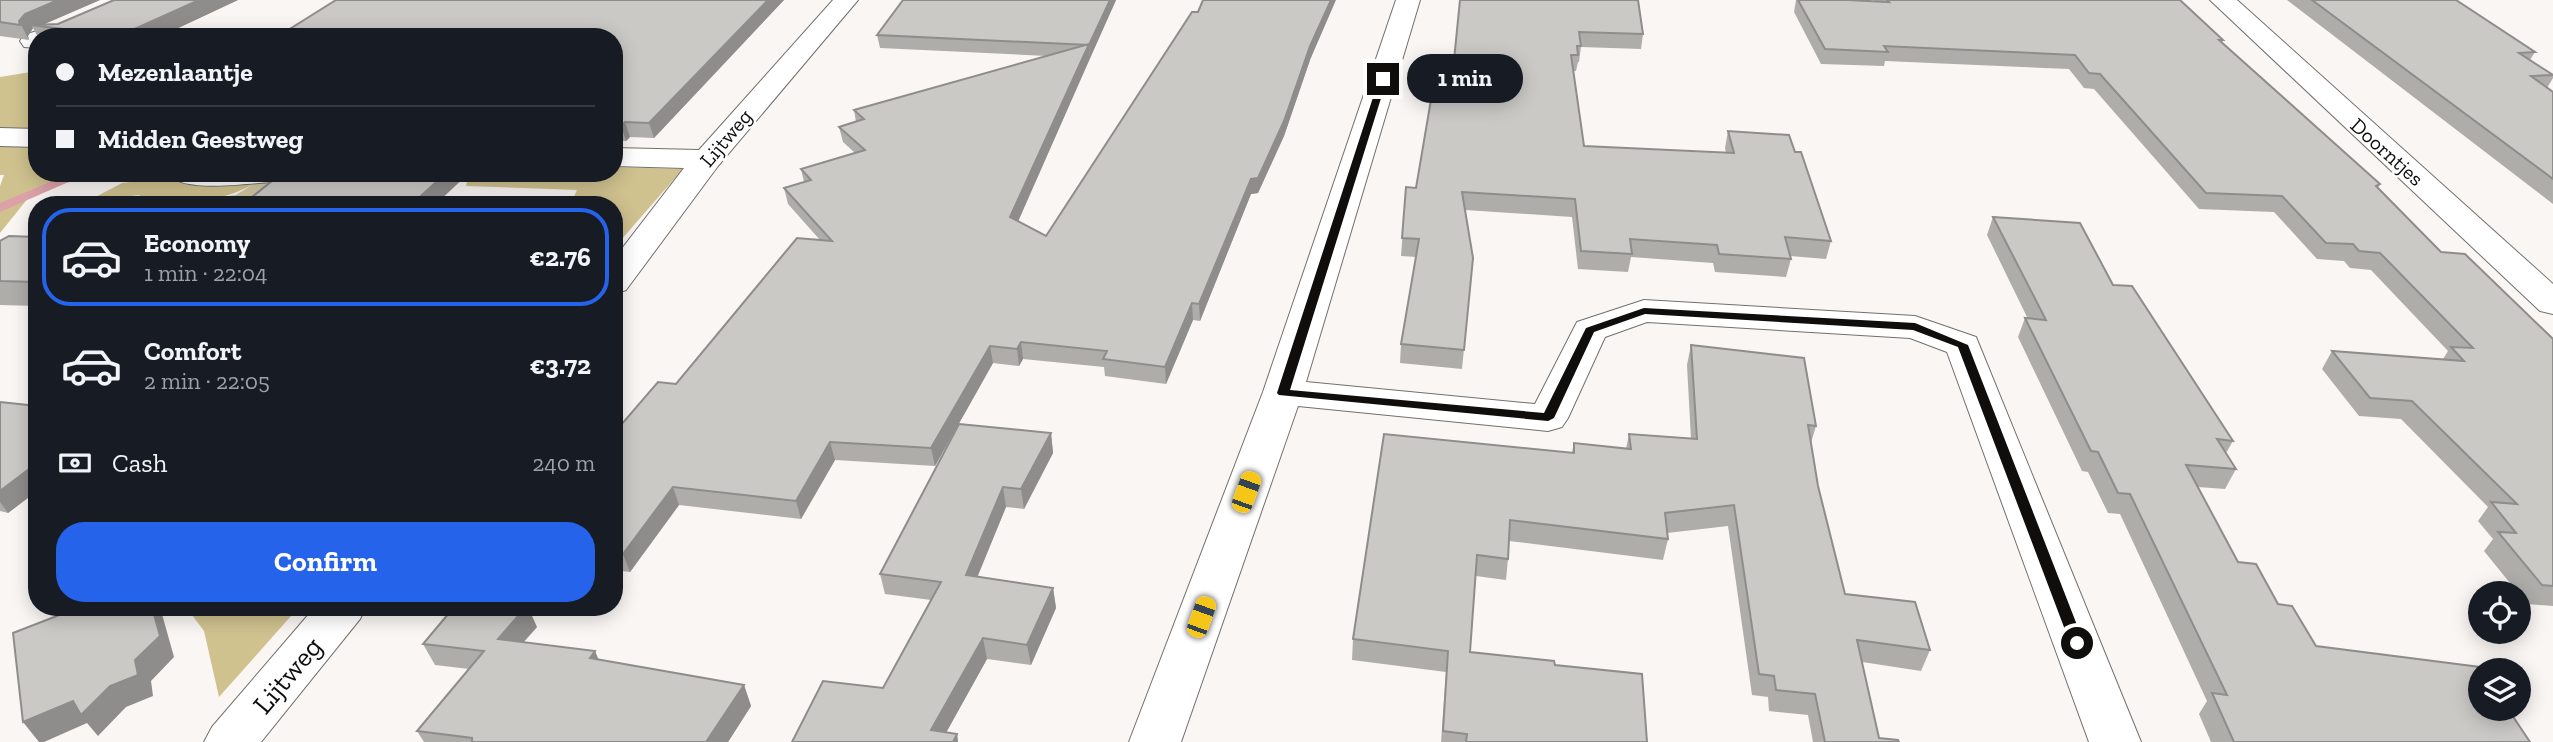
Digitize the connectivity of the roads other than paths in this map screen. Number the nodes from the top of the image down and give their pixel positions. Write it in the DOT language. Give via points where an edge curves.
graph roads {
  1 [pos="846,0"];
  2 [pos="1408,0"];
  3 [pos="2222,0"];
  4 [pos="0,136"];
  5 [pos="28,138"];
  6 [pos="623,157"];
  7 [pos="707,159"];
  8 [pos="623,271"];
  9 [pos="2553,303"];
  10 [pos="1283,393"];
  11 [pos="335,616"];
  12 [pos="230,742"];
  13 [pos="1155,742"];
  14 [pos="2115,742"];
  1 -- 7 [label="street, Lijtweg"];
  2 -- 10 [label="street"];
  3 -- 9 [label="street, Doorntjes"];
  4 -- 5 [label="street"];
  6 -- 7 [label="street"];
  7 -- 8 [label="street, Lijtweg"];
  10 -- 13 [label="street"];
  10 -- 14 [label="street" via="1548,418 1590,330 1644,311 1915,327 1963,345"];
  11 -- 12 [label="street, Lijtweg"];
}
